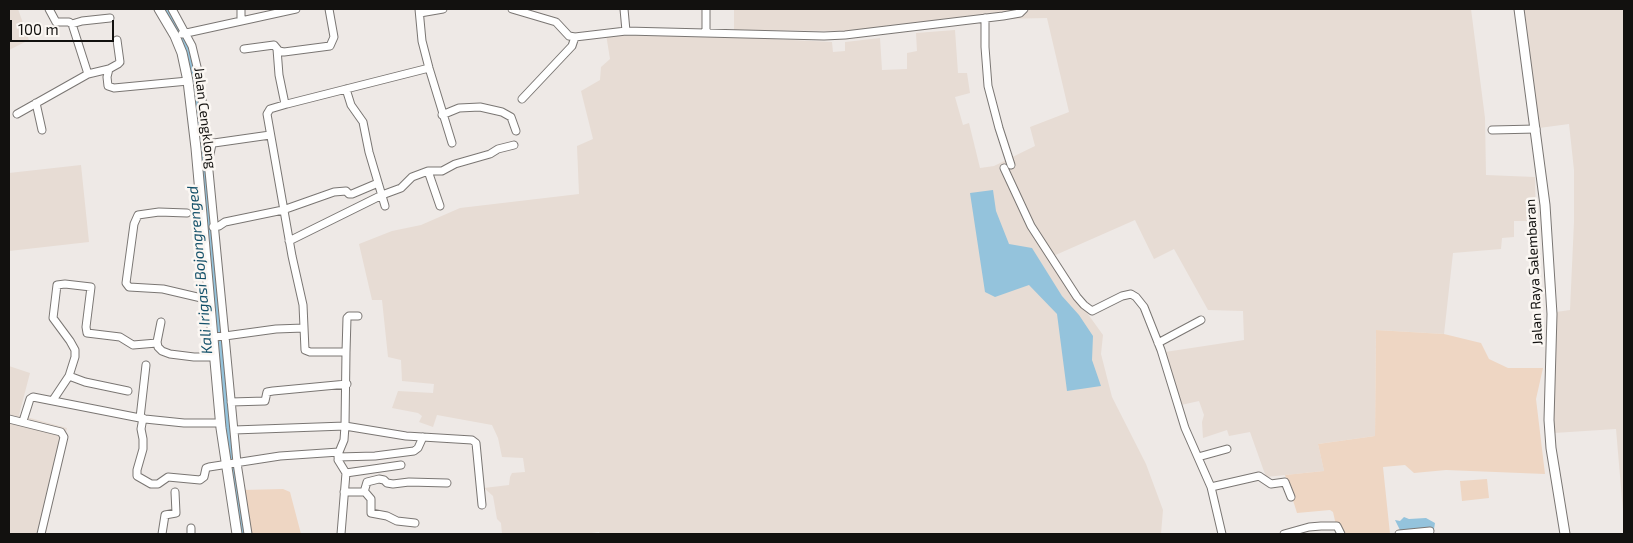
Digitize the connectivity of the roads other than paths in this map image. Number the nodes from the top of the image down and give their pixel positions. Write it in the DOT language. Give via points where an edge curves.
graph roads {
  1 [pos="49,9"];
  2 [pos="159,9"];
  3 [pos="172,9"];
  4 [pos="241,9"];
  5 [pos="296,9"];
  6 [pos="329,9"];
  7 [pos="443,9"];
  8 [pos="512,9"];
  9 [pos="624,9"];
  10 [pos="706,9"];
  11 [pos="1024,9"];
  12 [pos="1519,9"];
  13 [pos="420,11"];
  14 [pos="110,18"];
  15 [pos="985,18"];
  16 [pos="241,21"];
  17 [pos="72,24"];
  18 [pos="626,31"];
  19 [pos="706,32"];
  20 [pos="180,34"];
  21 [pos="575,37"];
  22 [pos="117,40"];
  23 [pos="244,49"];
  24 [pos="277,49"];
  25 [pos="429,68"];
  26 [pos="109,69"];
  27 [pos="88,74"];
  28 [pos="188,81"];
  29 [pos="346,89"];
  30 [pos="522,99"];
  31 [pos="36,103"];
  32 [pos="285,104"];
  33 [pos="17,114"];
  34 [pos="442,115"];
  35 [pos="1536,129"];
  36 [pos="42,130"];
  37 [pos="516,130"];
  38 [pos="1492,130"];
  39 [pos="270,135"];
  40 [pos="452,143"];
  41 [pos="514,145"];
  42 [pos="208,164"];
  43 [pos="1011,165"];
  44 [pos="1004,168"];
  45 [pos="428,171"];
  46 [pos="378,183"];
  47 [pos="382,195"];
  48 [pos="385,206"];
  49 [pos="440,206"];
  50 [pos="283,210"];
  51 [pos="187,213"];
  52 [pos="209,222"];
  53 [pos="289,241"];
  54 [pos="210,242"];
  55 [pos="210,300"];
  56 [pos="358,316"];
  57 [pos="1201,320"];
  58 [pos="161,322"];
  59 [pos="304,328"];
  60 [pos="220,337"];
  61 [pos="1158,342"];
  62 [pos="157,343"];
  63 [pos="346,352"];
  64 [pos="215,356"];
  65 [pos="146,365"];
  66 [pos="70,376"];
  67 [pos="347,384"];
  68 [pos="128,391"];
  69 [pos="53,400"];
  70 [pos="231,402"];
  71 [pos="142,418"];
  72 [pos="9,419"];
  73 [pos="23,422"];
  74 [pos="345,426"];
  75 [pos="228,427"];
  76 [pos="423,437"];
  77 [pos="1228,448"];
  78 [pos="338,454"];
  79 [pos="1198,457"];
  80 [pos="232,464"];
  81 [pos="401,465"];
  82 [pos="346,473"];
  83 [pos="447,483"];
  84 [pos="1211,487"];
  85 [pos="174,492"];
  86 [pos="344,492"];
  87 [pos="364,492"];
  88 [pos="1291,497"];
  89 [pos="482,505"];
  90 [pos="416,523"];
  91 [pos="1430,531"];
  92 [pos="42,534"];
  93 [pos="162,534"];
  94 [pos="237,534"];
  95 [pos="248,534"];
  96 [pos="341,534"];
  97 [pos="1222,534"];
  98 [pos="1284,534"];
  99 [pos="1341,534"];
  100 [pos="1399,534"];
  101 [pos="1565,534"];
  1 -- 17 [label="street" via="56,22"];
  2 -- 20 [label="main road, Jalan Cengklong"];
  3 -- 20 [label="street"];
  4 -- 16 [label="street"];
  5 -- 16 [label="street"];
  6 -- 24 [label="street" via="334,38 330,46 284,52"];
  7 -- 13 [label="street"];
  8 -- 21 [label="street" via="556,22"];
  9 -- 18 [label="street"];
  10 -- 19 [label="street"];
  11 -- 15 [label="street" via="1020,13"];
  12 -- 35 [label="main road, Jalan Raya Salembaran"];
  13 -- 25 [label="street" via="422,41"];
  14 -- 17 [label="street"];
  15 -- 19 [label="street" via="845,36"];
  15 -- 43 [label="street" via="988,86"];
  16 -- 20 [label="street"];
  17 -- 27 [label="street"];
  18 -- 19 [label="street"];
  18 -- 21 [label="street"];
  20 -- 28 [label="main road, Jalan Cengklong"];
  20 -- 42 [label="street" via="192,46 198,71"];
  21 -- 30 [label="street" via="572,46"];
  22 -- 26 [label="street" via="120,63"];
  23 -- 24 [label="street" via="274,45"];
  24 -- 32 [label="street"];
  25 -- 29 [label="street"];
  25 -- 34 [label="street"];
  26 -- 27 [label="street"];
  26 -- 28 [label="street" via="108,86 114,88"];
  27 -- 31 [label="street"];
  28 -- 52 [label="main road, Jalan Cengklong"];
  29 -- 32 [label="street"];
  29 -- 46 [label="street" via="351,105 363,122"];
  31 -- 33 [label="street"];
  31 -- 36 [label="street"];
  32 -- 39 [label="street" via="267,112"];
  34 -- 37 [label="street" via="466,107 480,107 512,118"];
  34 -- 40 [label="street"];
  35 -- 38 [label="street"];
  35 -- 101 [label="main road, Jalan Raya Salembaran" via="1552,314 1551,448"];
  39 -- 42 [label="street" via="213,143"];
  39 -- 50 [label="street"];
  41 -- 45 [label="street" via="442,171"];
  42 -- 52 [label="street"];
  44 -- 61 [label="street" via="1031,226 1077,298 1092,311 1131,294 1147,312"];
  45 -- 47 [label="street" via="410,179 401,188"];
  45 -- 49 [label="street"];
  46 -- 47 [label="street"];
  46 -- 50 [label="street" via="352,194 334,192"];
  47 -- 48 [label="street"];
  47 -- 53 [label="street"];
  50 -- 52 [label="street" via="224,222 219,226"];
  50 -- 53 [label="street"];
  51 -- 55 [label="street" via="138,215 126,283 129,287 162,289"];
  52 -- 54 [label="main road, Jalan Cengklong"];
  53 -- 59 [label="street" via="303,305"];
  54 -- 55 [label="main road, Jalan Cengklong"];
  54 -- 60 [label="street"];
  55 -- 60 [label="main road, Jalan Cengklong"];
  56 -- 63 [label="street" via="347,318"];
  57 -- 61 [label="street"];
  58 -- 62 [label="street"];
  59 -- 60 [label="street"];
  59 -- 63 [label="street" via="307,352"];
  60 -- 64 [label="main road, Jalan Cengklong"];
  60 -- 70 [label="street"];
  61 -- 79 [label="street" via="1185,428"];
  62 -- 64 [label="street" via="170,354"];
  62 -- 66 [label="street" via="133,345 120,337 87,333 91,287 57,285 54,318 75,350"];
  63 -- 67 [label="street"];
  64 -- 75 [label="main road, Jalan Cengklong"];
  65 -- 71 [label="street"];
  66 -- 68 [label="street"];
  66 -- 69 [label="street"];
  67 -- 70 [label="street" via="267,392 265,401"];
  67 -- 74 [label="street"];
  69 -- 71 [label="street"];
  69 -- 73 [label="street" via="30,399"];
  70 -- 75 [label="street"];
  71 -- 75 [label="street"];
  71 -- 80 [label="street" via="144,438 137,474 143,480 153,484 168,477 200,480 206,468"];
  72 -- 73 [label="street"];
  73 -- 92 [label="street" via="61,432 64,437"];
  74 -- 75 [label="street"];
  74 -- 76 [label="street"];
  74 -- 78 [label="street"];
  75 -- 80 [label="main road, Jalan Cengklong"];
  75 -- 80 [label="street"];
  76 -- 78 [label="street" via="414,451 375,456"];
  76 -- 89 [label="street" via="475,442"];
  77 -- 79 [label="street"];
  78 -- 80 [label="street" via="280,456"];
  78 -- 82 [label="street"];
  79 -- 84 [label="street"];
  80 -- 94 [label="main road, Jalan Cengklong"];
  80 -- 95 [label="street"];
  81 -- 82 [label="street"];
  82 -- 86 [label="street"];
  83 -- 87 [label="street" via="393,484 379,480 368,482"];
  84 -- 88 [label="street" via="1259,476 1270,484 1285,482"];
  84 -- 97 [label="street"];
  85 -- 93 [label="street" via="176,514 165,515"];
  86 -- 87 [label="street"];
  86 -- 96 [label="street"];
  87 -- 90 [label="street" via="371,499 371,513"];
  91 -- 100 [label="street"];
  98 -- 99 [label="street" via="1309,527 1337,526"];
}
